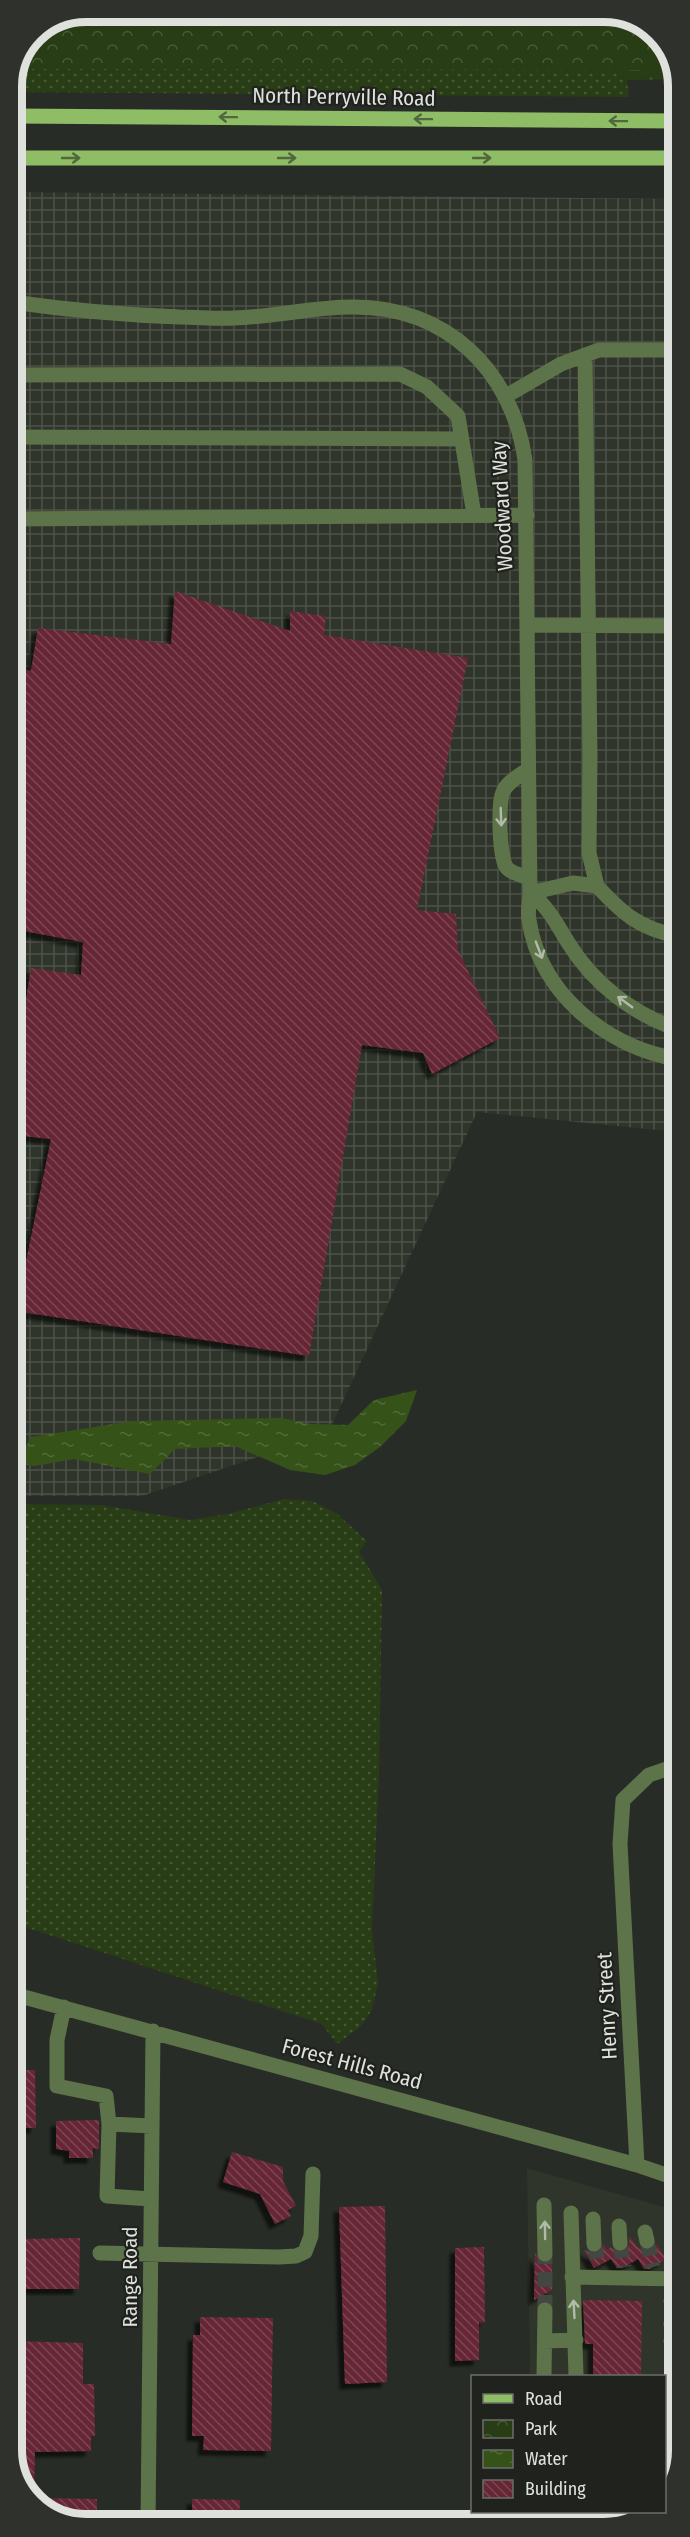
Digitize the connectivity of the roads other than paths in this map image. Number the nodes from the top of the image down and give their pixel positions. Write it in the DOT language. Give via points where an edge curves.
graph roads {
  1 [pos="22,116"];
  2 [pos="668,121"];
  3 [pos="22,158"];
  4 [pos="668,158"];
  5 [pos="22,303"];
  6 [pos="668,350"];
  7 [pos="585,355"];
  8 [pos="22,375"];
  9 [pos="506,396"];
  10 [pos="22,438"];
  11 [pos="462,439"];
  12 [pos="527,514"];
  13 [pos="474,515"];
  14 [pos="22,519"];
  15 [pos="527,626"];
  16 [pos="588,626"];
  17 [pos="668,626"];
  18 [pos="527,770"];
  19 [pos="530,885"];
  20 [pos="597,886"];
  21 [pos="668,934"];
  22 [pos="668,1025"];
  23 [pos="668,1057"];
  24 [pos="668,1768"];
  25 [pos="22,1996"];
  26 [pos="64,2007"];
  27 [pos="153,2031"];
  28 [pos="108,2124"];
  29 [pos="152,2126"];
  30 [pos="637,2165"];
  31 [pos="313,2174"];
  32 [pos="668,2176"];
  33 [pos="151,2199"];
  34 [pos="544,2205"];
  35 [pos="571,2213"];
  36 [pos="593,2219"];
  37 [pos="618,2226"];
  38 [pos="620,2242"];
  39 [pos="594,2244"];
  40 [pos="100,2253"];
  41 [pos="545,2254"];
  42 [pos="151,2255"];
  43 [pos="668,2276"];
  44 [pos="572,2277"];
  45 [pos="544,2310"];
  46 [pos="576,2340"];
  47 [pos="545,2341"];
  48 [pos="544,2375"];
  49 [pos="576,2375"];
  50 [pos="148,2514"];
  2 -- 1 [label="main road, North Perryville Road, one-way"];
  3 -- 4 [label="main road, one-way"];
  5 -- 9 [label="street, Woodward Way" via="100,313 234,318 351,307 398,311 447,333 469,348 488,367"];
  6 -- 7 [label="street" via="599,350"];
  7 -- 9 [label="street" via="561,364"];
  7 -- 16 [label="street"];
  8 -- 11 [label="street" via="400,374 427,387 458,416"];
  9 -- 12 [label="street, Woodward Way" via="521,432"];
  10 -- 11 [label="street"];
  11 -- 13 [label="street"];
  12 -- 13 [label="street"];
  12 -- 15 [label="street, Woodward Way"];
  13 -- 14 [label="street"];
  15 -- 16 [label="street"];
  15 -- 18 [label="street, Woodward Way"];
  16 -- 17 [label="street"];
  16 -- 20 [label="street" via="589,853"];
  18 -- 19 [label="street, Woodward Way"];
  18 -- 19 [label="street, one-way" via="513,779 503,792 500,805 502,857 507,868"];
  19 -- 20 [label="street"];
  22 -- 19 [label="street, one-way" via="647,1017 602,984"];
  19 -- 23 [label="street, Woodward Way, one-way" via="528,920 538,951 564,997 580,1014 619,1039"];
  20 -- 21 [label="street" via="620,911 655,932"];
  24 -- 30 [label="street, Henry Street" via="649,1775 623,1800 620,1844"];
  25 -- 26 [label="street, Forest Hills Road"];
  26 -- 27 [label="street, Forest Hills Road"];
  26 -- 28 [label="street" via="57,2040 57,2086 106,2096"];
  27 -- 29 [label="street, Range Road"];
  27 -- 30 [label="street, Forest Hills Road"];
  28 -- 29 [label="street"];
  28 -- 33 [label="street" via="107,2196"];
  29 -- 33 [label="street, Range Road"];
  30 -- 32 [label="street, Forest Hills Road"];
  31 -- 42 [label="street" via="310,2236 305,2252 300,2255"];
  33 -- 42 [label="street, Range Road"];
  41 -- 34 [label="street, one-way"];
  35 -- 44 [label="street"];
  36 -- 39 [label="street"];
  37 -- 38 [label="street"];
  40 -- 42 [label="street"];
  42 -- 50 [label="street, Range Road"];
  43 -- 44 [label="street" via="600,2272"];
  46 -- 44 [label="street, one-way"];
  45 -- 47 [label="street"];
  46 -- 47 [label="street"];
  46 -- 49 [label="street"];
  47 -- 48 [label="street"];
}
